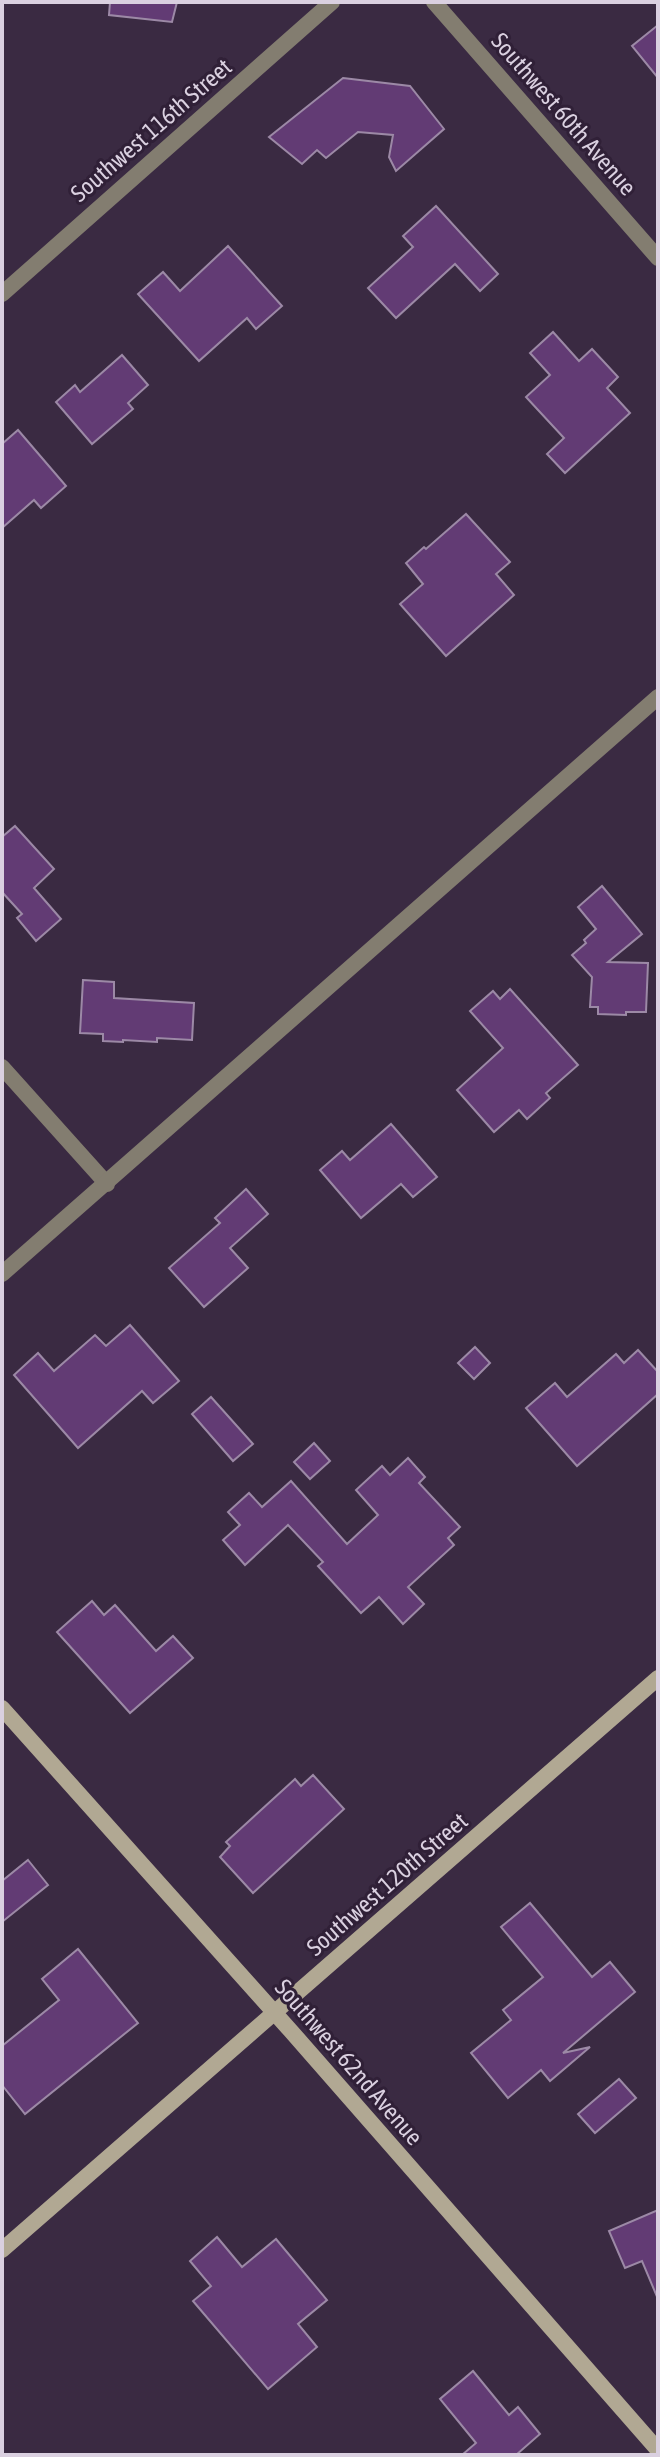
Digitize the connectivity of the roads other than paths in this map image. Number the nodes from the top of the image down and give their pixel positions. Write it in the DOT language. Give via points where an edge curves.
graph roads {
  1 [pos="332,2"];
  2 [pos="434,2"];
  3 [pos="655,250"];
  4 [pos="2,294"];
  5 [pos="658,697"];
  6 [pos="2,1067"];
  7 [pos="107,1184"];
  8 [pos="2,1274"];
  9 [pos="658,1678"];
  10 [pos="2,1708"];
  11 [pos="275,2014"];
  12 [pos="2,2250"];
  13 [pos="658,2450"];
  14 [pos="653,2455"];
  1 -- 4 [label="street, Southwest 116th Street"];
  2 -- 3 [label="street, Southwest 60th Avenue"];
  5 -- 7 [label="street"];
  6 -- 7 [label="street"];
  7 -- 8 [label="street"];
  9 -- 11 [label="street, Southwest 120th Street"];
  10 -- 11 [label="street, Southwest 62nd Avenue"];
  11 -- 12 [label="street, Southwest 120th Street"];
  11 -- 13 [label="street, Southwest 62nd Avenue"];
  13 -- 14 [label="street"];
}
